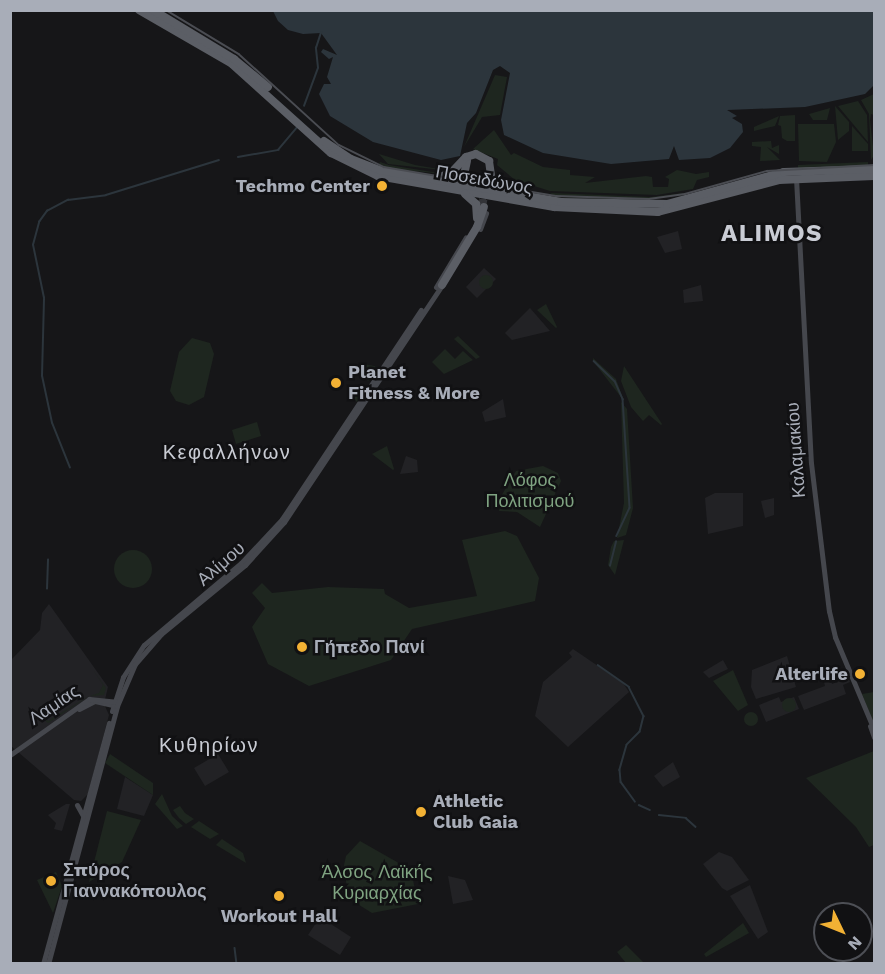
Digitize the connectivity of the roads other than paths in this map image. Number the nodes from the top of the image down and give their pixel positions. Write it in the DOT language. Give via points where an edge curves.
graph roads {
  1 [pos="139,10"];
  2 [pos="153,10"];
  3 [pos="184,29"];
  4 [pos="174,30"];
  5 [pos="874,169"];
  6 [pos="794,174"];
  7 [pos="874,176"];
  8 [pos="414,177"];
  9 [pos="458,191"];
  10 [pos="507,192"];
  11 [pos="500,198"];
  12 [pos="557,198"];
  13 [pos="570,202"];
  14 [pos="466,237"];
  15 [pos="442,281"];
  16 [pos="103,702"];
  17 [pos="116,704"];
  18 [pos="866,713"];
  19 [pos="111,714"];
  20 [pos="874,730"];
  21 [pos="874,737"];
  22 [pos="12,754"];
  23 [pos="89,796"];
  24 [pos="83,817"];
  25 [pos="57,913"];
  26 [pos="48,915"];
  27 [pos="46,963"];
  1 -- 4 [label="highway, Ποσειδώνος"];
  2 -- 3 [label="highway, Ποσειδώνος"];
  3 -- 4 [label="highway"];
  3 -- 8 [label="highway, Ποσειδώνος" via="246,68 336,150 371,168"];
  4 -- 9 [label="highway, Ποσειδώνος" via="237,67 347,164 378,176"];
  5 -- 6 [label="highway, Ποσειδώνος"];
  6 -- 7 [label="highway, Ποσειδώνος"];
  6 -- 11 [label="highway, Ποσειδώνος" via="657,212 555,207"];
  6 -- 13 [label="highway, Ποσειδώνος" via="667,204"];
  6 -- 18 [label="main road, Καλαμακίου" via="815,506 833,631"];
  8 -- 10 [label="highway, Ποσειδώνος"];
  8 -- 10 [label="highway" via="444,177 476,154 489,161 490,174 488,165 480,158 470,159 463,167 470,182"];
  9 -- 11 [label="highway, Ποσειδώνος"];
  9 -- 14 [label="highway" via="472,198 478,209"];
  10 -- 13 [label="highway, Ποσειδώνος"];
  11 -- 15 [label="highway" via="484,209"];
  12 -- 13 [label="highway"];
  14 -- 15 [label="main road, Αλίμου"];
  15 -- 17 [label="main road, Αλίμου" via="288,511 241,563 144,645 128,668"];
  16 -- 17 [label="main road"];
  16 -- 19 [label="main road"];
  16 -- 22 [label="main road, Λαμίας" via="90,703"];
  17 -- 19 [label="main road, Αλίμου"];
  17 -- 22 [label="main road, Λαμίας" via="89,699"];
  17 -- 27 [label="main road, Αλίμου"];
  18 -- 20 [label="main road, Καλαμακίου"];
  18 -- 21 [label="main road, Καλαμακίου"];
  19 -- 23 [label="main road, Αλίμου"];
  23 -- 24 [label="main road, Αλίμου"];
  23 -- 24 [label="main road" via="79,804"];
  24 -- 25 [label="main road, Αλίμου"];
  25 -- 26 [label="main road"];
  25 -- 27 [label="main road, Αλίμου"];
}
